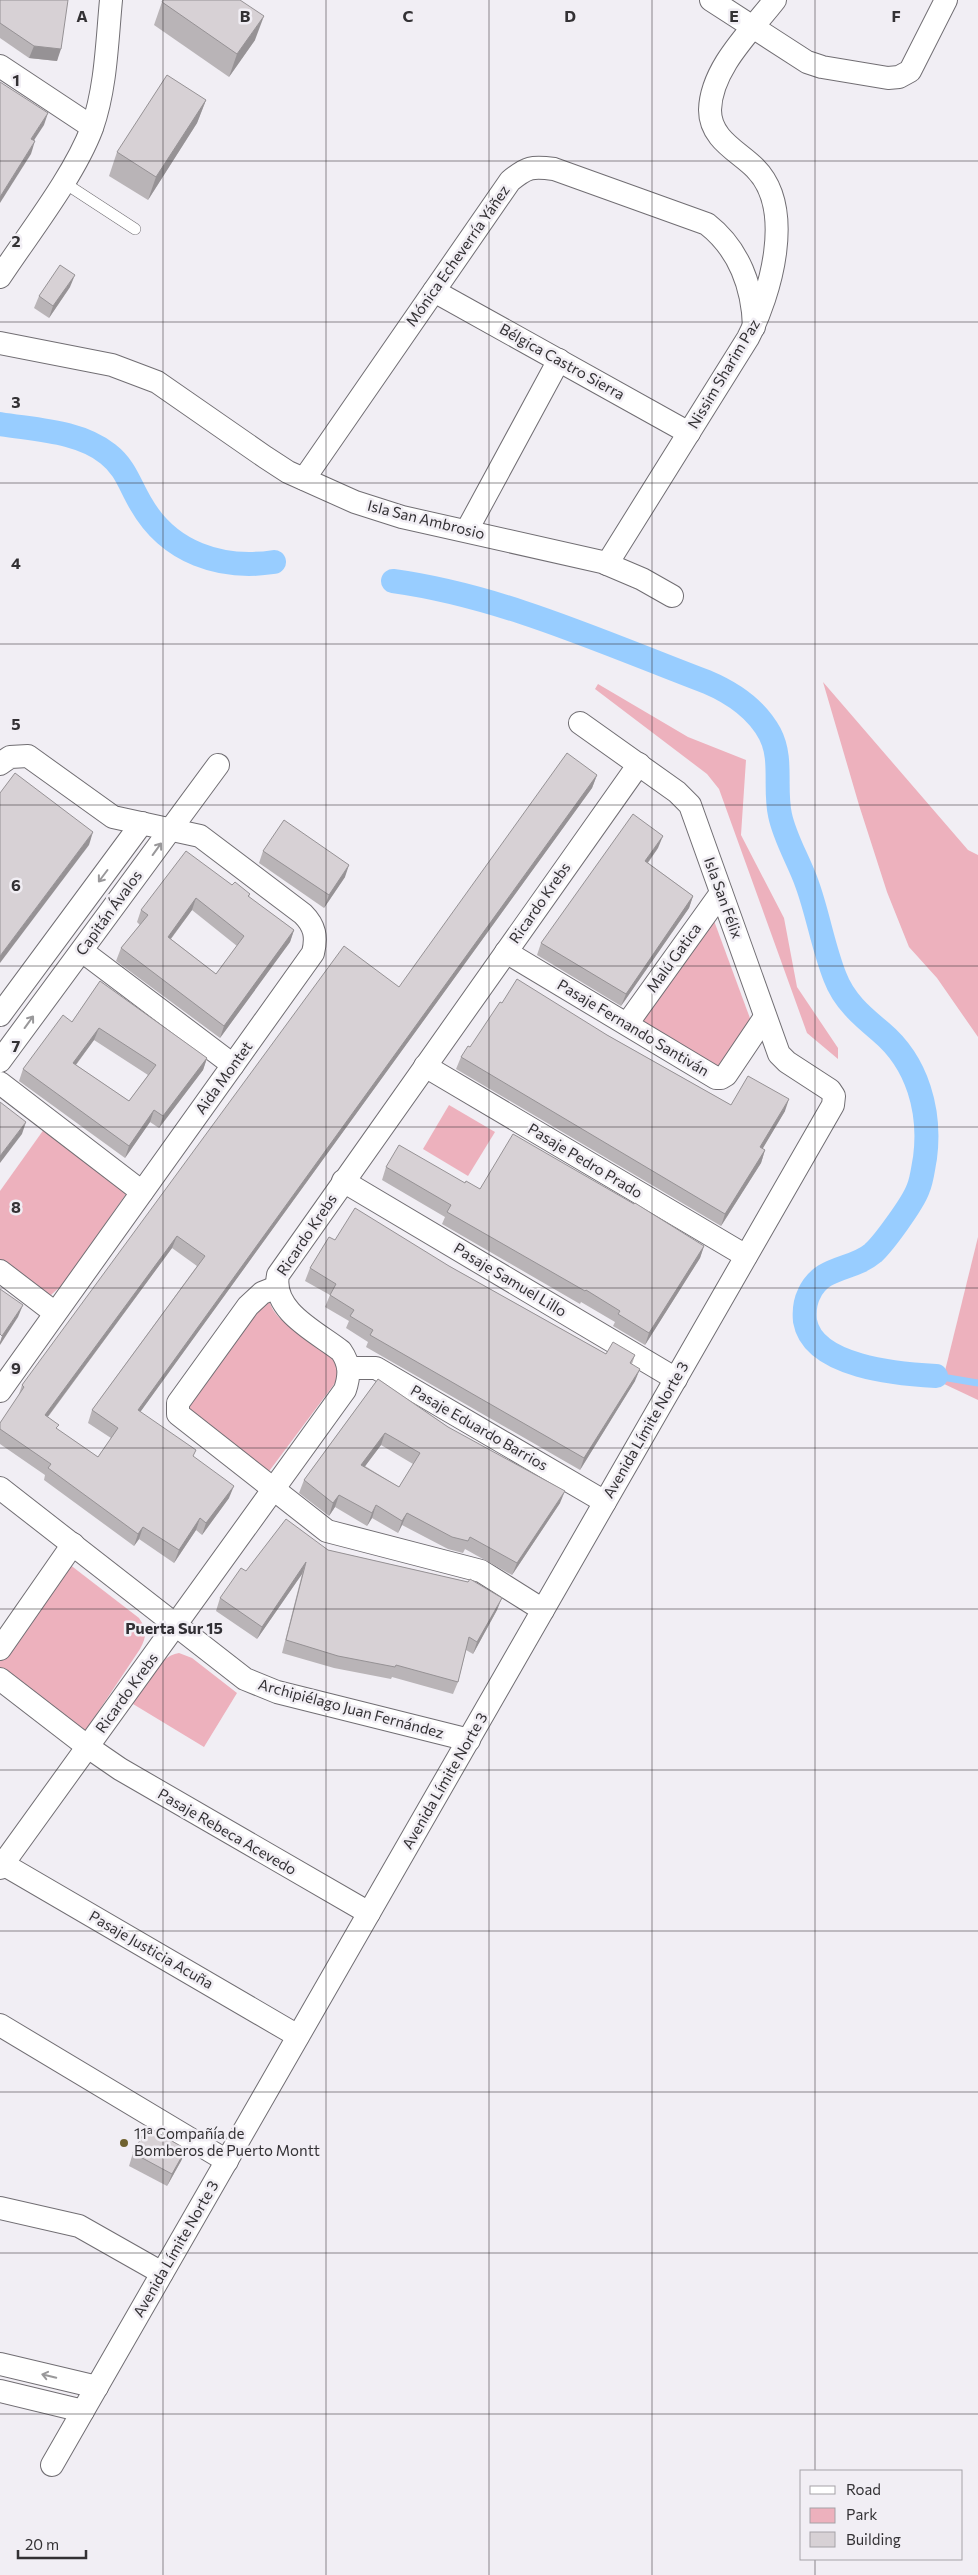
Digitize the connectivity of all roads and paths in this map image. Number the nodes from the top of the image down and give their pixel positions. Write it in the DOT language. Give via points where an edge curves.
graph roads {
  1 [pos="112,0"];
  2 [pos="711,0"];
  3 [pos="775,0"];
  4 [pos="946,0"];
  5 [pos="754,27"];
  6 [pos="0,66"];
  7 [pos="92,127"];
  8 [pos="63,182"];
  9 [pos="135,229"];
  10 [pos="0,277"];
  11 [pos="434,291"];
  12 [pos="754,327"];
  13 [pos="0,343"];
  14 [pos="558,360"];
  15 [pos="689,433"];
  16 [pos="304,479"];
  17 [pos="467,530"];
  18 [pos="607,564"];
  19 [pos="672,596"];
  20 [pos="580,722"];
  21 [pos="0,764"];
  22 [pos="639,764"];
  23 [pos="218,765"];
  24 [pos="142,823"];
  25 [pos="172,829"];
  26 [pos="721,893"];
  27 [pos="82,951"];
  28 [pos="506,952"];
  29 [pos="0,1015"];
  30 [pos="765,1017"];
  31 [pos="627,1024"];
  32 [pos="0,1061"];
  33 [pos="233,1065"];
  34 [pos="425,1066"];
  35 [pos="0,1083"];
  36 [pos="834,1096"];
  37 [pos="343,1181"];
  38 [pos="142,1192"];
  39 [pos="746,1256"];
  40 [pos="0,1270"];
  41 [pos="277,1287"];
  42 [pos="55,1313"];
  43 [pos="349,1368"];
  44 [pos="676,1379"];
  45 [pos="0,1391"];
  46 [pos="0,1488"];
  47 [pos="273,1490"];
  48 [pos="605,1502"];
  49 [pos="73,1544"];
  50 [pos="543,1610"];
  51 [pos="176,1626"];
  52 [pos="0,1649"];
  53 [pos="0,1679"];
  54 [pos="469,1740"];
  55 [pos="88,1747"];
  56 [pos="3,1860"];
  57 [pos="369,1913"];
  58 [pos="0,2025"];
  59 [pos="298,2036"];
  60 [pos="226,2161"];
  61 [pos="0,2208"];
  62 [pos="162,2273"];
  63 [pos="0,2364"];
  64 [pos="97,2388"];
  65 [pos="0,2391"];
  66 [pos="83,2411"];
  67 [pos="52,2465"];
  1 -- 7 [label="street" via="102,83"];
  2 -- 5 [label="street"];
  3 -- 5 [label="street, Nissim Sharim Paz"];
  4 -- 5 [label="street" via="918,59 910,71 899,77 859,75 807,62"];
  5 -- 12 [label="street, Nissim Sharim Paz" via="722,70 712,94 710,112 722,141 755,168 773,202 777,224 774,258 766,295"];
  6 -- 7 [label="street"];
  7 -- 8 [label="street"];
  8 -- 9 [label="lane"];
  8 -- 10 [label="street"];
  11 -- 12 [label="street, Mónica Echeverría Yáñez" via="510,181 524,170 536,166 554,168 707,224 726,241 744,273 751,296"];
  11 -- 14 [label="street, Bélgica Castro Sierra"];
  11 -- 16 [label="street, Mónica Echeverría Yáñez"];
  12 -- 15 [label="street, Nissim Sharim Paz"];
  13 -- 16 [label="street, Isla San Ambrosio" via="112,365 157,382 265,457"];
  14 -- 15 [label="street, Bélgica Castro Sierra"];
  14 -- 17 [label="street"];
  15 -- 18 [label="street, Nissim Sharim Paz"];
  16 -- 17 [label="street, Isla San Ambrosio" via="402,517"];
  17 -- 18 [label="street, Isla San Ambrosio"];
  18 -- 19 [label="street, Isla San Ambrosio"];
  20 -- 22 [label="street, Isla San Félix"];
  21 -- 24 [label="street, Aida Montet" via="10,757 28,756 113,817"];
  22 -- 26 [label="street, Isla San Félix" via="678,792 690,806"];
  22 -- 28 [label="street, Ricardo Krebs"];
  23 -- 25 [label="street, Capitán Ávalos"];
  24 -- 25 [label="street, Aida Montet"];
  24 -- 29 [label="street, Capitán Ávalos, one-way"];
  27 -- 25 [label="street, Capitán Ávalos, one-way"];
  25 -- 33 [label="street, Aida Montet" via="200,836 303,914 314,928 313,953"];
  26 -- 30 [label="street, Isla San Félix"];
  26 -- 31 [label="street, Malú Gatica"];
  32 -- 27 [label="street, Capitán Ávalos, one-way"];
  27 -- 33 [label="street"];
  28 -- 31 [label="street, Pasaje Fernando Santiván"];
  28 -- 34 [label="street, Ricardo Krebs"];
  30 -- 31 [label="street, Pasaje Fernando Santiván" via="721,1078"];
  30 -- 36 [label="street, Isla San Félix" via="783,1059 830,1090"];
  33 -- 38 [label="street, Aida Montet"];
  34 -- 37 [label="street, Ricardo Krebs"];
  34 -- 39 [label="street, Pasaje Pedro Prado"];
  35 -- 38 [label="street"];
  36 -- 39 [label="street, Avenida Límite Norte 3" via="833,1106"];
  37 -- 41 [label="street, Ricardo Krebs" via="281,1269"];
  37 -- 44 [label="street, Pasaje Samuel Lillo"];
  38 -- 42 [label="street, Aida Montet"];
  39 -- 44 [label="street, Avenida Límite Norte 3"];
  40 -- 42 [label="street"];
  41 -- 43 [label="street, Ricardo Krebs" via="286,1308 341,1351"];
  41 -- 47 [label="street" via="248,1306 176,1410"];
  42 -- 45 [label="street, Aida Montet"];
  43 -- 47 [label="street, Ricardo Krebs" via="345,1390"];
  43 -- 48 [label="street, Pasaje Eduardo Barrios" via="376,1368"];
  44 -- 48 [label="street, Avenida Límite Norte 3"];
  46 -- 49 [label="street, Archipiélago Juan Fernández"];
  47 -- 50 [label="street" via="327,1531 481,1571"];
  47 -- 51 [label="street, Ricardo Krebs"];
  48 -- 50 [label="street, Avenida Límite Norte 3"];
  49 -- 51 [label="street, Archipiélago Juan Fernández"];
  49 -- 52 [label="street"];
  50 -- 54 [label="street, Avenida Límite Norte 3"];
  51 -- 54 [label="street, Archipiélago Juan Fernández" via="232,1670 261,1686"];
  51 -- 55 [label="street, Ricardo Krebs"];
  53 -- 55 [label="street, Pasaje Rebeca Acevedo"];
  54 -- 57 [label="street, Avenida Límite Norte 3"];
  55 -- 56 [label="street, Ricardo Krebs"];
  55 -- 57 [label="street, Pasaje Rebeca Acevedo" via="156,1791"];
  56 -- 59 [label="street, Pasaje Justicia Acuña"];
  57 -- 59 [label="street, Avenida Límite Norte 3"];
  58 -- 60 [label="street"];
  59 -- 60 [label="street, Avenida Límite Norte 3"];
  60 -- 62 [label="street, Avenida Límite Norte 3"];
  61 -- 62 [label="street" via="80,2226"];
  62 -- 64 [label="street, Avenida Límite Norte 3"];
  64 -- 63 [label="street, one-way"];
  64 -- 66 [label="street, Avenida Límite Norte 3"];
  65 -- 66 [label="street"];
  66 -- 67 [label="street, Avenida Límite Norte 3"];
}
